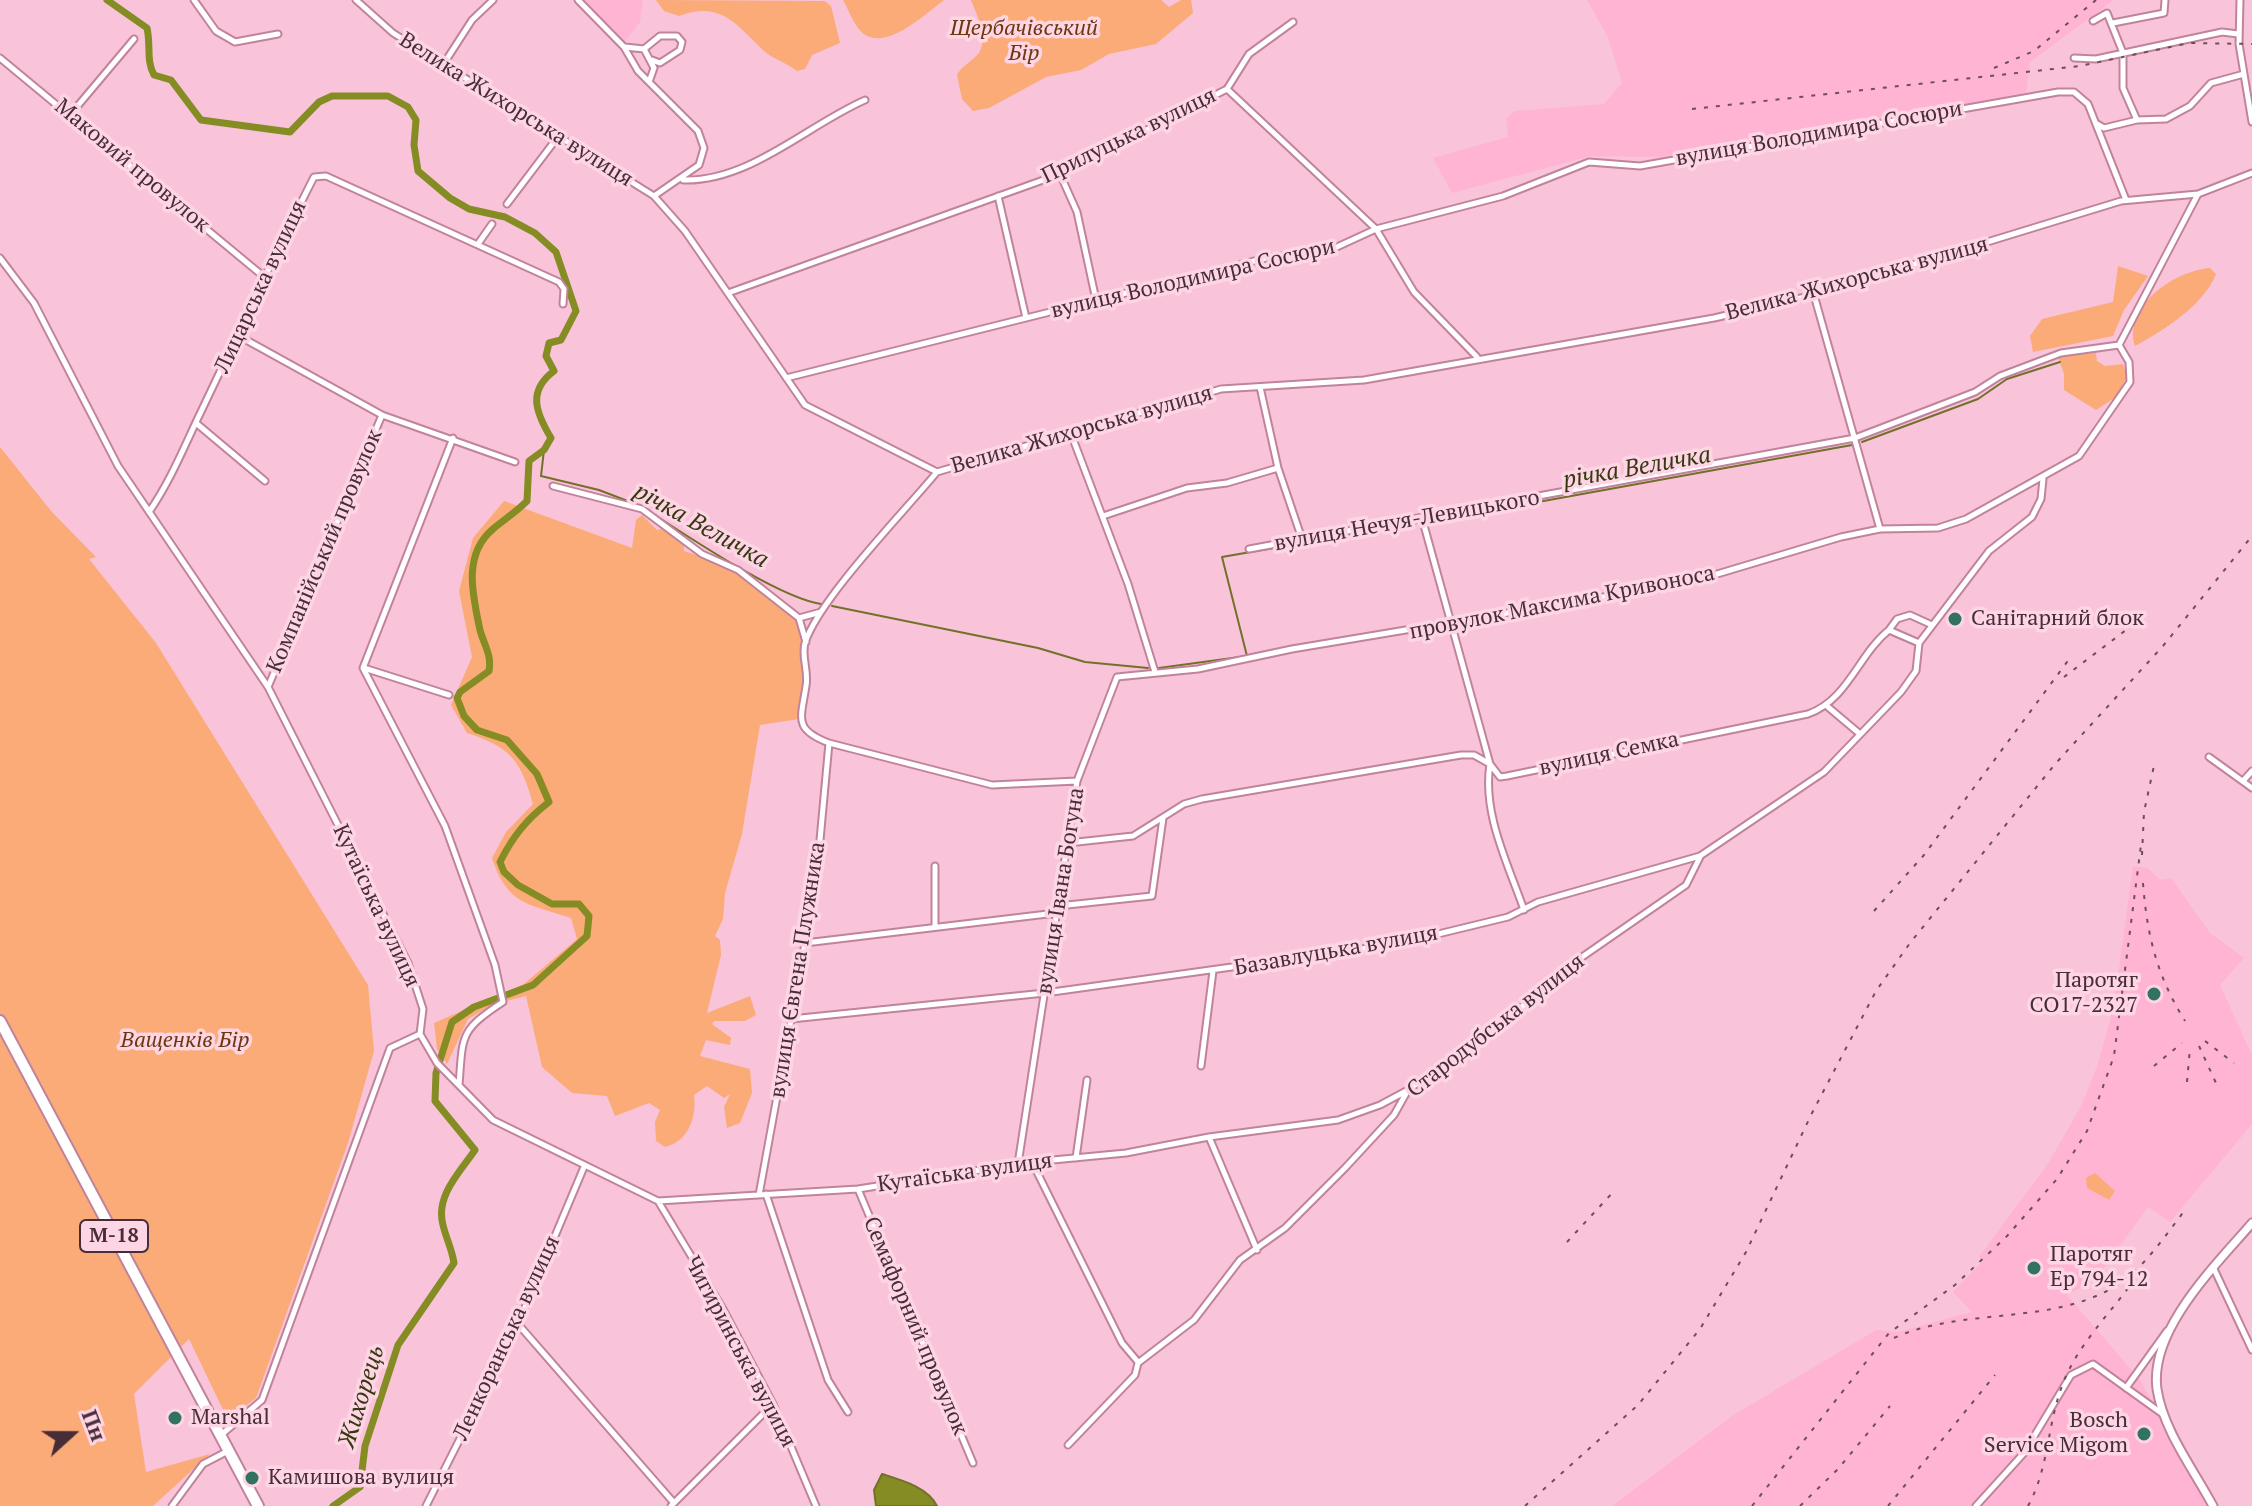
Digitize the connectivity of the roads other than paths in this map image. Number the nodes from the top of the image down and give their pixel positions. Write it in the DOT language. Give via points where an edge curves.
graph roads {
  1 [pos="194,0"];
  2 [pos="356,0"];
  3 [pos="493,0"];
  4 [pos="578,0"];
  5 [pos="2165,0"];
  6 [pos="2240,0"];
  7 [pos="2093,21"];
  8 [pos="1293,22"];
  9 [pos="2113,23"];
  10 [pos="278,34"];
  11 [pos="2238,34"];
  12 [pos="134,39"];
  13 [pos="624,47"];
  14 [pos="644,49"];
  15 [pos="2123,53"];
  16 [pos="0,58"];
  17 [pos="2074,58"];
  18 [pos="652,60"];
  19 [pos="443,65"];
  20 [pos="2244,74"];
  21 [pos="649,82"];
  22 [pos="1227,89"];
  23 [pos="865,100"];
  24 [pos="70,115"];
  25 [pos="2137,120"];
  26 [pos="2252,122"];
  27 [pos="2096,123"];
  28 [pos="557,138"];
  29 [pos="2252,173"];
  30 [pos="1060,174"];
  31 [pos="682,180"];
  32 [pos="2198,194"];
  33 [pos="654,196"];
  34 [pos="998,196"];
  35 [pos="2126,200"];
  36 [pos="507,204"];
  37 [pos="492,224"];
  38 [pos="1376,229"];
  39 [pos="478,244"];
  40 [pos="0,258"];
  41 [pos="263,276"];
  42 [pos="728,293"];
  43 [pos="1814,295"];
  44 [pos="1096,300"];
  45 [pos="563,304"];
  46 [pos="1026,318"];
  47 [pos="239,336"];
  48 [pos="2119,345"];
  49 [pos="1478,358"];
  50 [pos="786,378"];
  51 [pos="1260,387"];
  52 [pos="382,415"];
  53 [pos="196,423"];
  54 [pos="1070,431"];
  55 [pos="453,438"];
  56 [pos="1855,438"];
  57 [pos="515,462"];
  58 [pos="1278,468"];
  59 [pos="937,472"];
  60 [pos="2043,479"];
  61 [pos="265,481"];
  62 [pos="553,486"];
  63 [pos="149,512"];
  64 [pos="1103,516"];
  65 [pos="1422,518"];
  66 [pos="1880,529"];
  67 [pos="1302,539"];
  68 [pos="1249,549"];
  69 [pos="821,612"];
  70 [pos="799,618"];
  71 [pos="1449,625"];
  72 [pos="1932,625"];
  73 [pos="1889,630"];
  74 [pos="806,642"];
  75 [pos="1919,643"];
  76 [pos="363,668"];
  77 [pos="1155,672"];
  78 [pos="268,687"];
  79 [pos="449,695"];
  80 [pos="1828,707"];
  81 [pos="1860,734"];
  82 [pos="829,743"];
  83 [pos="2209,757"];
  84 [pos="1490,764"];
  85 [pos="2252,771"];
  86 [pos="1077,781"];
  87 [pos="2243,781"];
  88 [pos="2252,788"];
  89 [pos="1163,818"];
  90 [pos="1068,843"];
  91 [pos="1700,856"];
  92 [pos="935,866"];
  93 [pos="1057,909"];
  94 [pos="1524,910"];
  95 [pos="935,925"];
  96 [pos="805,943"];
  97 [pos="1213,971"];
  98 [pos="1045,993"];
  99 [pos="791,1019"];
  100 [pos="0,1021"];
  101 [pos="420,1034"];
  102 [pos="1201,1066"];
  103 [pos="1087,1080"];
  104 [pos="459,1085"];
  105 [pos="1408,1090"];
  106 [pos="1209,1137"];
  107 [pos="1076,1158"];
  108 [pos="1032,1162"];
  109 [pos="1018,1164"];
  110 [pos="584,1167"];
  111 [pos="858,1189"];
  112 [pos="762,1195"];
  113 [pos="658,1201"];
  114 [pos="2252,1223"];
  115 [pos="1257,1251"];
  116 [pos="2214,1269"];
  117 [pos="518,1324"];
  118 [pos="2167,1331"];
  119 [pos="2252,1350"];
  120 [pos="1138,1363"];
  121 [pos="2126,1388"];
  122 [pos="773,1404"];
  123 [pos="848,1412"];
  124 [pos="2165,1416"];
  125 [pos="221,1435"];
  126 [pos="1068,1445"];
  127 [pos="229,1451"];
  128 [pos="973,1463"];
  129 [pos="673,1505"];
  130 [pos="172,1506"];
  131 [pos="258,1506"];
  132 [pos="426,1506"];
  133 [pos="816,1506"];
  134 [pos="1976,1506"];
  135 [pos="2213,1506"];
  1 -- 10 [label="street" via="216,31 235,42"];
  2 -- 19 [label="street, Велика Жихорська вулиця" via="393,33"];
  3 -- 19 [label="street" via="472,20"];
  4 -- 13 [label="street"];
  5 -- 9 [label="street" via="2164,13"];
  6 -- 11 [label="street"];
  7 -- 9 [label="street" via="2107,13"];
  8 -- 22 [label="street" via="1249,54"];
  9 -- 15 [label="street"];
  11 -- 15 [label="street" via="2200,36"];
  11 -- 20 [label="street"];
  12 -- 24 [label="street"];
  13 -- 14 [label="street"];
  13 -- 21 [label="street"];
  14 -- 18 [label="street"];
  14 -- 18 [label="street" via="660,36 677,36 682,42 671,57 660,63"];
  15 -- 17 [label="street"];
  15 -- 25 [label="street" via="2123,88"];
  16 -- 24 [label="street, Маковий провулок"];
  18 -- 21 [label="street"];
  19 -- 28 [label="street, Велика Жихорська вулиця"];
  20 -- 25 [label="street" via="2211,83 2190,106 2166,119"];
  20 -- 26 [label="street"];
  21 -- 31 [label="street" via="698,131 704,148 699,165"];
  22 -- 30 [label="street, Прилуцька вулиця"];
  22 -- 38 [label="street, Прилуцька вулиця"];
  23 -- 31 [label="street" via="719,178"];
  24 -- 41 [label="street, Маковий провулок"];
  25 -- 27 [label="street" via="2104,128"];
  27 -- 35 [label="street"];
  27 -- 38 [label="street, вулиця Володимира Сосюри" via="2083,96 2058,92 1640,166 1589,162 1514,193"];
  28 -- 33 [label="street, Велика Жихорська вулиця"];
  28 -- 36 [label="street"];
  29 -- 32 [label="street, Велика Жихорська вулиця"];
  30 -- 34 [label="street, Прилуцька вулиця"];
  30 -- 44 [label="street" via="1077,212"];
  31 -- 33 [label="street"];
  32 -- 35 [label="street, Велика Жихорська вулиця"];
  32 -- 48 [label="street"];
  33 -- 42 [label="street, Велика Жихорська вулиця"];
  34 -- 42 [label="street, Прилуцька вулиця"];
  34 -- 46 [label="street"];
  35 -- 43 [label="street, Велика Жихорська вулиця"];
  37 -- 39 [label="street"];
  38 -- 44 [label="street, вулиця Володимира Сосюри" via="1326,252 1270,257"];
  38 -- 49 [label="street, Прилуцька вулиця" via="1414,292"];
  39 -- 41 [label="street, Лицарська вулиця" via="326,176 314,177"];
  39 -- 45 [label="street, Лицарська вулиця" via="559,282"];
  40 -- 63 [label="street, Кутаїська вулиця" via="34,303 118,466"];
  41 -- 47 [label="street, Лицарська вулиця"];
  42 -- 50 [label="street, Велика Жихорська вулиця"];
  43 -- 49 [label="street, Велика Жихорська вулиця"];
  43 -- 56 [label="street"];
  44 -- 46 [label="street, вулиця Володимира Сосюри"];
  46 -- 50 [label="street, вулиця Володимира Сосюри"];
  47 -- 52 [label="street"];
  47 -- 53 [label="street, Лицарська вулиця"];
  48 -- 56 [label="street, вулиця Нечуя-Левицького" via="2061,353"];
  48 -- 60 [label="street, провулок Максима Кривоноса" via="2129,362 2130,382 2079,456"];
  49 -- 51 [label="street, Велика Жихорська вулиця" via="1364,380"];
  50 -- 59 [label="street, Велика Жихорська вулиця" via="805,405"];
  51 -- 54 [label="street, Велика Жихорська вулиця" via="1221,389"];
  51 -- 58 [label="street"];
  52 -- 55 [label="street"];
  52 -- 78 [label="street, Компанійський провулок"];
  53 -- 61 [label="street"];
  53 -- 63 [label="street, Лицарська вулиця" via="168,485"];
  54 -- 59 [label="street, Велика Жихорська вулиця"];
  54 -- 64 [label="street"];
  55 -- 57 [label="street"];
  55 -- 76 [label="street"];
  56 -- 65 [label="street, вулиця Нечуя-Левицького"];
  56 -- 66 [label="street"];
  58 -- 64 [label="street" via="1187,488"];
  58 -- 67 [label="street"];
  59 -- 69 [label="street"];
  60 -- 66 [label="street, провулок Максима Кривоноса" via="1938,528"];
  60 -- 72 [label="street" via="2032,517 1989,551"];
  62 -- 70 [label="street" via="642,509 702,554 738,570"];
  63 -- 78 [label="street, Кутаїська вулиця"];
  64 -- 77 [label="street"];
  65 -- 67 [label="street, вулиця Нечуя-Левицького"];
  65 -- 71 [label="street"];
  66 -- 71 [label="street, провулок Максима Кривоноса" via="1687,583"];
  67 -- 68 [label="street, вулиця Нечуя-Левицького"];
  69 -- 70 [label="street"];
  69 -- 74 [label="street"];
  70 -- 74 [label="street"];
  71 -- 77 [label="street, провулок Максима Кривоноса"];
  71 -- 84 [label="street"];
  72 -- 73 [label="street" via="1910,615 1897,619"];
  72 -- 75 [label="street"];
  73 -- 75 [label="street"];
  73 -- 80 [label="street" via="1874,642"];
  74 -- 82 [label="street" via="801,719 808,735"];
  75 -- 81 [label="street, Базавлуцька вулиця" via="1910,682"];
  76 -- 79 [label="street"];
  76 -- 104 [label="street" via="445,826 495,965 503,1002 475,1021 463,1037"];
  77 -- 86 [label="street, вулиця Івана Богуна" via="1123,674 1113,683"];
  78 -- 101 [label="street, Кутаїська вулиця" via="408,963 423,1009"];
  80 -- 81 [label="street"];
  80 -- 84 [label="street, вулиця Семка" via="1507,776 1500,777"];
  81 -- 91 [label="street, Базавлуцька вулиця" via="1824,772"];
  82 -- 86 [label="street" via="992,785"];
  82 -- 96 [label="street, вулиця Євгена Плужника"];
  83 -- 87 [label="street"];
  84 -- 89 [label="street, вулиця Семка" via="1461,755 1392,764 1202,799"];
  84 -- 94 [label="street" via="1486,789"];
  85 -- 87 [label="street"];
  86 -- 90 [label="street, вулиця Івана Богуна"];
  87 -- 88 [label="street"];
  89 -- 90 [label="street, вулиця Семка" via="1133,836"];
  89 -- 93 [label="street" via="1152,896"];
  90 -- 93 [label="street, вулиця Івана Богуна"];
  91 -- 94 [label="street, Базавлуцька вулиця"];
  91 -- 105 [label="street, Стародубська вулиця" via="1686,885 1572,964 1511,1016"];
  92 -- 95 [label="street"];
  93 -- 95 [label="street"];
  93 -- 98 [label="street, вулиця Івана Богуна"];
  94 -- 97 [label="street, Базавлуцька вулиця" via="1397,944"];
  95 -- 96 [label="street"];
  96 -- 99 [label="street, вулиця Євгена Плужника"];
  97 -- 98 [label="street, Базавлуцька вулиця"];
  97 -- 102 [label="street"];
  98 -- 99 [label="street, Базавлуцька вулиця"];
  98 -- 109 [label="street, вулиця Івана Богуна"];
  99 -- 112 [label="street, вулиця Євгена Плужника"];
  100 -- 125 [label="highway, М-18"];
  101 -- 104 [label="street, Кутаїська вулиця" via="437,1063"];
  101 -- 125 [label="street" via="390,1048 262,1400"];
  103 -- 107 [label="street"];
  104 -- 110 [label="street, Кутаїська вулиця" via="493,1120"];
  105 -- 106 [label="street, Кутаїська вулиця" via="1338,1120"];
  105 -- 115 [label="street, Стародубська вулиця" via="1394,1115 1345,1168"];
  106 -- 107 [label="street, Кутаїська вулиця"];
  106 -- 115 [label="street"];
  107 -- 108 [label="street, Кутаїська вулиця"];
  108 -- 109 [label="street, Кутаїська вулиця"];
  108 -- 120 [label="street" via="1122,1343"];
  109 -- 111 [label="street, Кутаїська вулиця"];
  110 -- 113 [label="street, Кутаїська вулиця"];
  110 -- 117 [label="street, Ленкоранська вулиця"];
  111 -- 112 [label="street, Кутаїська вулиця"];
  111 -- 128 [label="street, Семафорний провулок"];
  112 -- 113 [label="street, Кутаїська вулиця"];
  112 -- 123 [label="street" via="828,1380"];
  113 -- 122 [label="street, Чигиринська вулиця"];
  114 -- 116 [label="main road"];
  115 -- 120 [label="street, Стародубська вулиця" via="1240,1260 1194,1320"];
  116 -- 118 [label="main road"];
  116 -- 119 [label="street"];
  117 -- 129 [label="street"];
  117 -- 132 [label="street, Ленкоранська вулиця"];
  118 -- 121 [label="street"];
  118 -- 124 [label="main road" via="2157,1365"];
  120 -- 126 [label="street, Стародубська вулиця" via="1135,1375"];
  121 -- 124 [label="street"];
  121 -- 134 [label="street" via="2093,1364 2071,1375 2024,1453"];
  122 -- 129 [label="street"];
  122 -- 133 [label="street, Чигиринська вулиця"];
  124 -- 135 [label="main road"];
  125 -- 127 [label="highway, М-18"];
  127 -- 130 [label="street" via="203,1464"];
  127 -- 131 [label="highway, М-18"];
}
